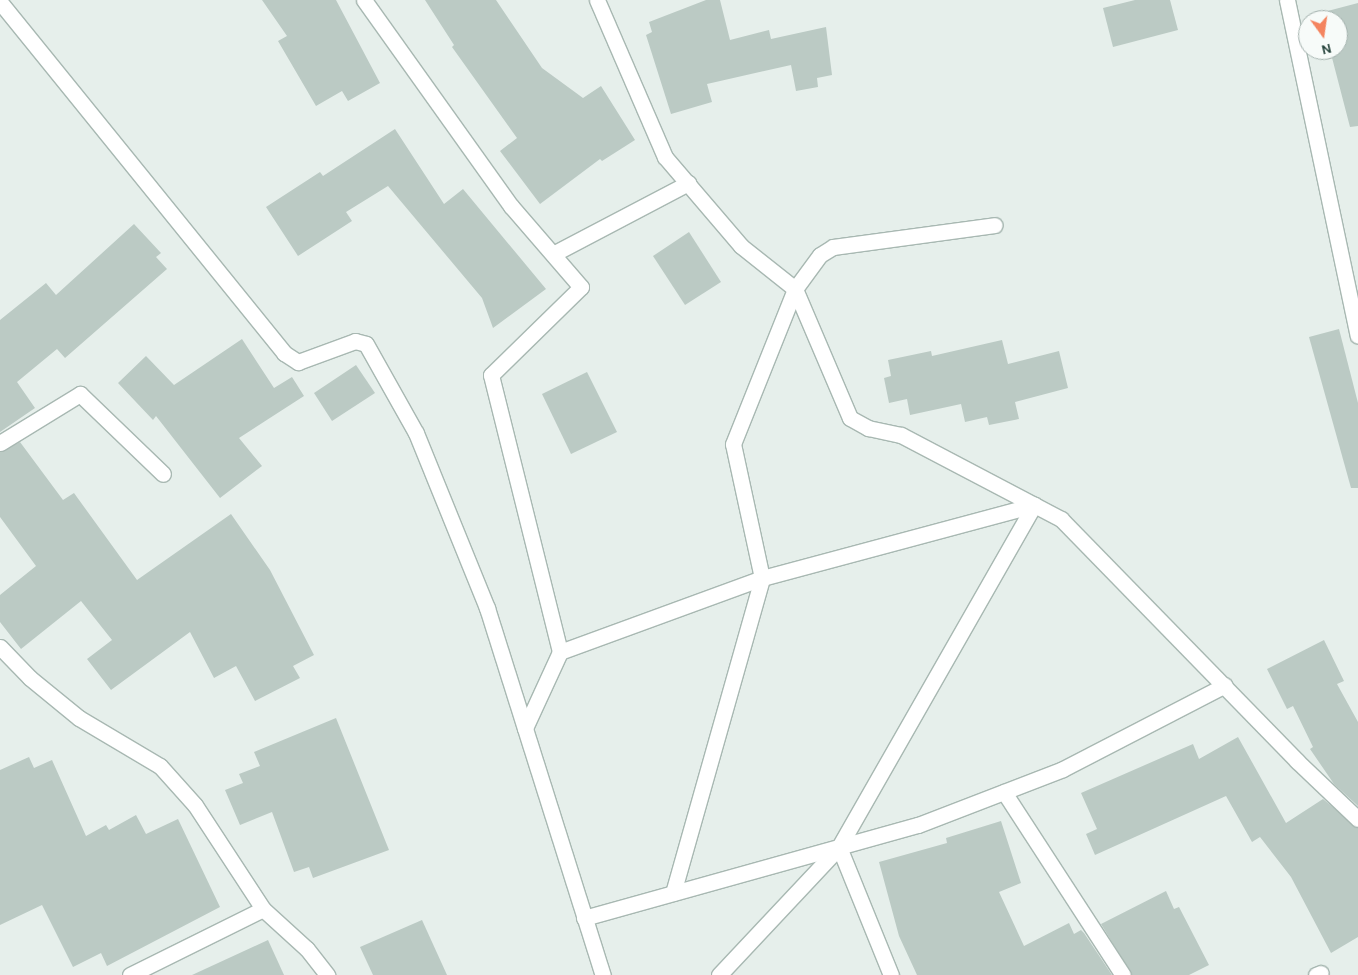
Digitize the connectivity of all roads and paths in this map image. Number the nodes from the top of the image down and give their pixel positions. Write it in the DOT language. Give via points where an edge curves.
graph roads {
  1 [pos="364,0"];
  2 [pos="597,0"];
  3 [pos="1287,0"];
  4 [pos="0,2"];
  5 [pos="688,184"];
  6 [pos="995,224"];
  7 [pos="553,254"];
  8 [pos="795,289"];
  9 [pos="1356,319"];
  10 [pos="1358,336"];
  11 [pos="0,443"];
  12 [pos="163,474"];
  13 [pos="1034,505"];
  14 [pos="762,578"];
  15 [pos="0,647"];
  16 [pos="560,652"];
  17 [pos="1225,685"];
  18 [pos="525,728"];
  19 [pos="1004,792"];
  20 [pos="1358,818"];
  21 [pos="839,847"];
  22 [pos="673,893"];
  23 [pos="263,909"];
  24 [pos="584,918"];
  25 [pos="130,975"];
  26 [pos="327,975"];
  27 [pos="603,975"];
  28 [pos="719,975"];
  29 [pos="892,975"];
  30 [pos="1123,975"];
  1 -- 7 [label="street" via="511,206"];
  2 -- 5 [label="street" via="665,157"];
  3 -- 9 [label="street"];
  4 -- 18 [label="street" via="284,353 298,362 355,341 366,344 416,433 487,608"];
  5 -- 7 [label="street"];
  5 -- 8 [label="street" via="741,246"];
  6 -- 8 [label="street" via="833,247 820,255"];
  7 -- 16 [label="street" via="581,287 492,375"];
  8 -- 13 [label="street" via="850,418 868,428 901,436"];
  8 -- 14 [label="street" via="733,444"];
  9 -- 10 [label="street"];
  11 -- 12 [label="street" via="80,394"];
  13 -- 14 [label="street"];
  13 -- 17 [label="street" via="1062,519"];
  13 -- 21 [label="street"];
  14 -- 16 [label="street"];
  14 -- 22 [label="street"];
  15 -- 23 [label="street" via="30,678 79,718 160,766 195,805"];
  16 -- 18 [label="street"];
  17 -- 19 [label="street" via="1064,769"];
  17 -- 20 [label="street"];
  18 -- 24 [label="street"];
  19 -- 21 [label="street" via="918,825"];
  19 -- 30 [label="street"];
  21 -- 22 [label="street"];
  21 -- 28 [label="street"];
  21 -- 29 [label="street"];
  22 -- 24 [label="street"];
  23 -- 25 [label="street"];
  23 -- 26 [label="street" via="307,949"];
  24 -- 27 [label="street"];
}
